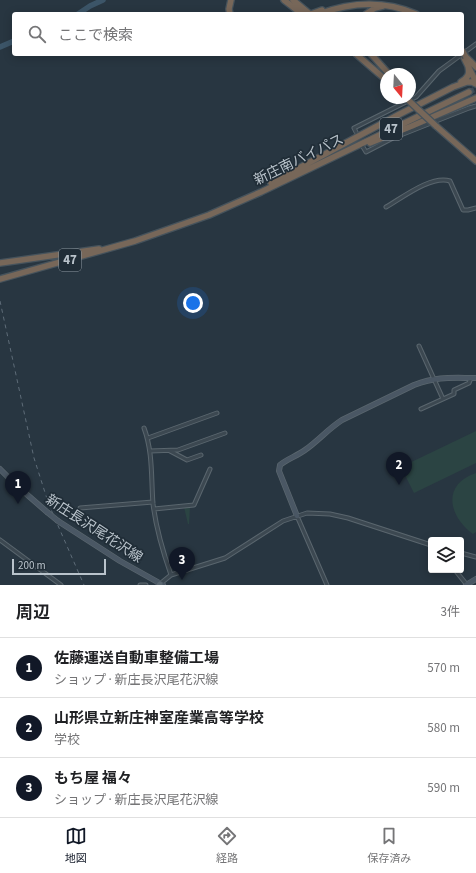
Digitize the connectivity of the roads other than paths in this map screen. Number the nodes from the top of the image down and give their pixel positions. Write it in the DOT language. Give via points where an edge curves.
graph roads {
  1 [pos="226,0"];
  2 [pos="231,0"];
  3 [pos="284,0"];
  4 [pos="293,0"];
  5 [pos="381,0"];
  6 [pos="399,6"];
  7 [pos="301,11"];
  8 [pos="226,12"];
  9 [pos="230,12"];
  10 [pos="316,12"];
  11 [pos="325,12"];
  12 [pos="368,12"];
  13 [pos="412,12"];
  14 [pos="416,12"];
  15 [pos="476,44"];
  16 [pos="464,53"];
  17 [pos="357,56"];
  18 [pos="374,56"];
  19 [pos="460,56"];
  20 [pos="464,56"];
  21 [pos="468,66"];
  22 [pos="476,67"];
  23 [pos="384,68"];
  24 [pos="380,75"];
  25 [pos="475,78"];
  26 [pos="452,87"];
  27 [pos="469,92"];
  28 [pos="476,93"];
  29 [pos="476,98"];
  30 [pos="468,100"];
  31 [pos="416,102"];
  32 [pos="413,104"];
  33 [pos="476,106"];
  34 [pos="437,125"];
  35 [pos="356,132"];
  36 [pos="363,147"];
  37 [pos="476,161"];
  38 [pos="243,199"];
  39 [pos="386,207"];
  40 [pos="476,208"];
  41 [pos="135,240"];
  42 [pos="0,263"];
  43 [pos="2,278"];
  44 [pos="419,346"];
  45 [pos="474,378"];
  46 [pos="434,379"];
  47 [pos="443,399"];
  48 [pos="422,409"];
  49 [pos="217,413"];
  50 [pos="144,428"];
  51 [pos="225,433"];
  52 [pos="148,438"];
  53 [pos="150,451"];
  54 [pos="170,451"];
  55 [pos="201,455"];
  56 [pos="0,469"];
  57 [pos="210,469"];
  58 [pos="153,502"];
  59 [pos="80,508"];
  60 [pos="154,509"];
  61 [pos="298,516"];
  62 [pos="0,540"];
  63 [pos="428,544"];
  64 [pos="464,554"];
  65 [pos="476,557"];
  66 [pos="457,573"];
  67 [pos="171,576"];
  68 [pos="476,579"];
  69 [pos="61,585"];
  70 [pos="140,585"];
  71 [pos="146,585"];
  72 [pos="161,585"];
  73 [pos="327,585"];
  74 [pos="466,585"];
  1 -- 8 [label="highway"];
  2 -- 9 [label="highway"];
  3 -- 7 [label="highway"];
  4 -- 7 [label="highway"];
  5 -- 6 [label="highway"];
  6 -- 10 [label="highway" via="373,0 352,2"];
  6 -- 11 [label="highway" via="361,3"];
  6 -- 12 [label="highway" via="378,7"];
  6 -- 13 [label="highway"];
  6 -- 14 [label="highway"];
  15 -- 16 [label="street"];
  17 -- 24 [label="highway"];
  18 -- 23 [label="highway"];
  19 -- 35 [label="street" via="439,71 416,97 354,128"];
  20 -- 21 [label="highway"];
  20 -- 22 [label="highway"];
  20 -- 25 [label="highway"];
  21 -- 25 [label="highway"];
  21 -- 26 [label="highway" via="467,78"];
  25 -- 26 [label="highway" via="472,82"];
  26 -- 38 [label="highway"];
  27 -- 38 [label="highway, 新庄南バイパス / 47"];
  28 -- 30 [label="highway"];
  29 -- 30 [label="highway"];
  30 -- 38 [label="highway"];
  31 -- 34 [label="highway"];
  32 -- 34 [label="highway, bridge"];
  33 -- 36 [label="street" via="405,133 366,152"];
  34 -- 37 [label="highway"];
  38 -- 41 [label="highway, 新庄南バイパス / 47"];
  39 -- 40 [label="street" via="431,181 445,180 450,181 463,210"];
  41 -- 42 [label="highway, 47"];
  41 -- 43 [label="highway, 47"];
  44 -- 46 [label="street"];
  45 -- 46 [label="street"];
  45 -- 47 [label="street" via="454,390 454,394"];
  46 -- 47 [label="street"];
  46 -- 61 [label="street" via="414,385 342,420 304,451 280,465 279,471"];
  47 -- 48 [label="street"];
  49 -- 52 [label="street"];
  50 -- 52 [label="street"];
  51 -- 54 [label="street"];
  52 -- 53 [label="street"];
  53 -- 54 [label="street"];
  53 -- 58 [label="street"];
  54 -- 55 [label="street" via="186,460"];
  56 -- 72 [label="street, 新庄長沢尾花沢線, bridge" via="58,521"];
  57 -- 60 [label="street" via="194,505"];
  58 -- 59 [label="street"];
  58 -- 60 [label="street"];
  60 -- 67 [label="street"];
  61 -- 63 [label="street" via="307,513 330,514"];
  61 -- 67 [label="street" via="283,521 225,558"];
  61 -- 73 [label="street"];
  62 -- 69 [label="street"];
  64 -- 65 [label="street"];
  66 -- 74 [label="street"];
  67 -- 72 [label="street"];
  68 -- 74 [label="street"];
  70 -- 71 [label="street"];
}
